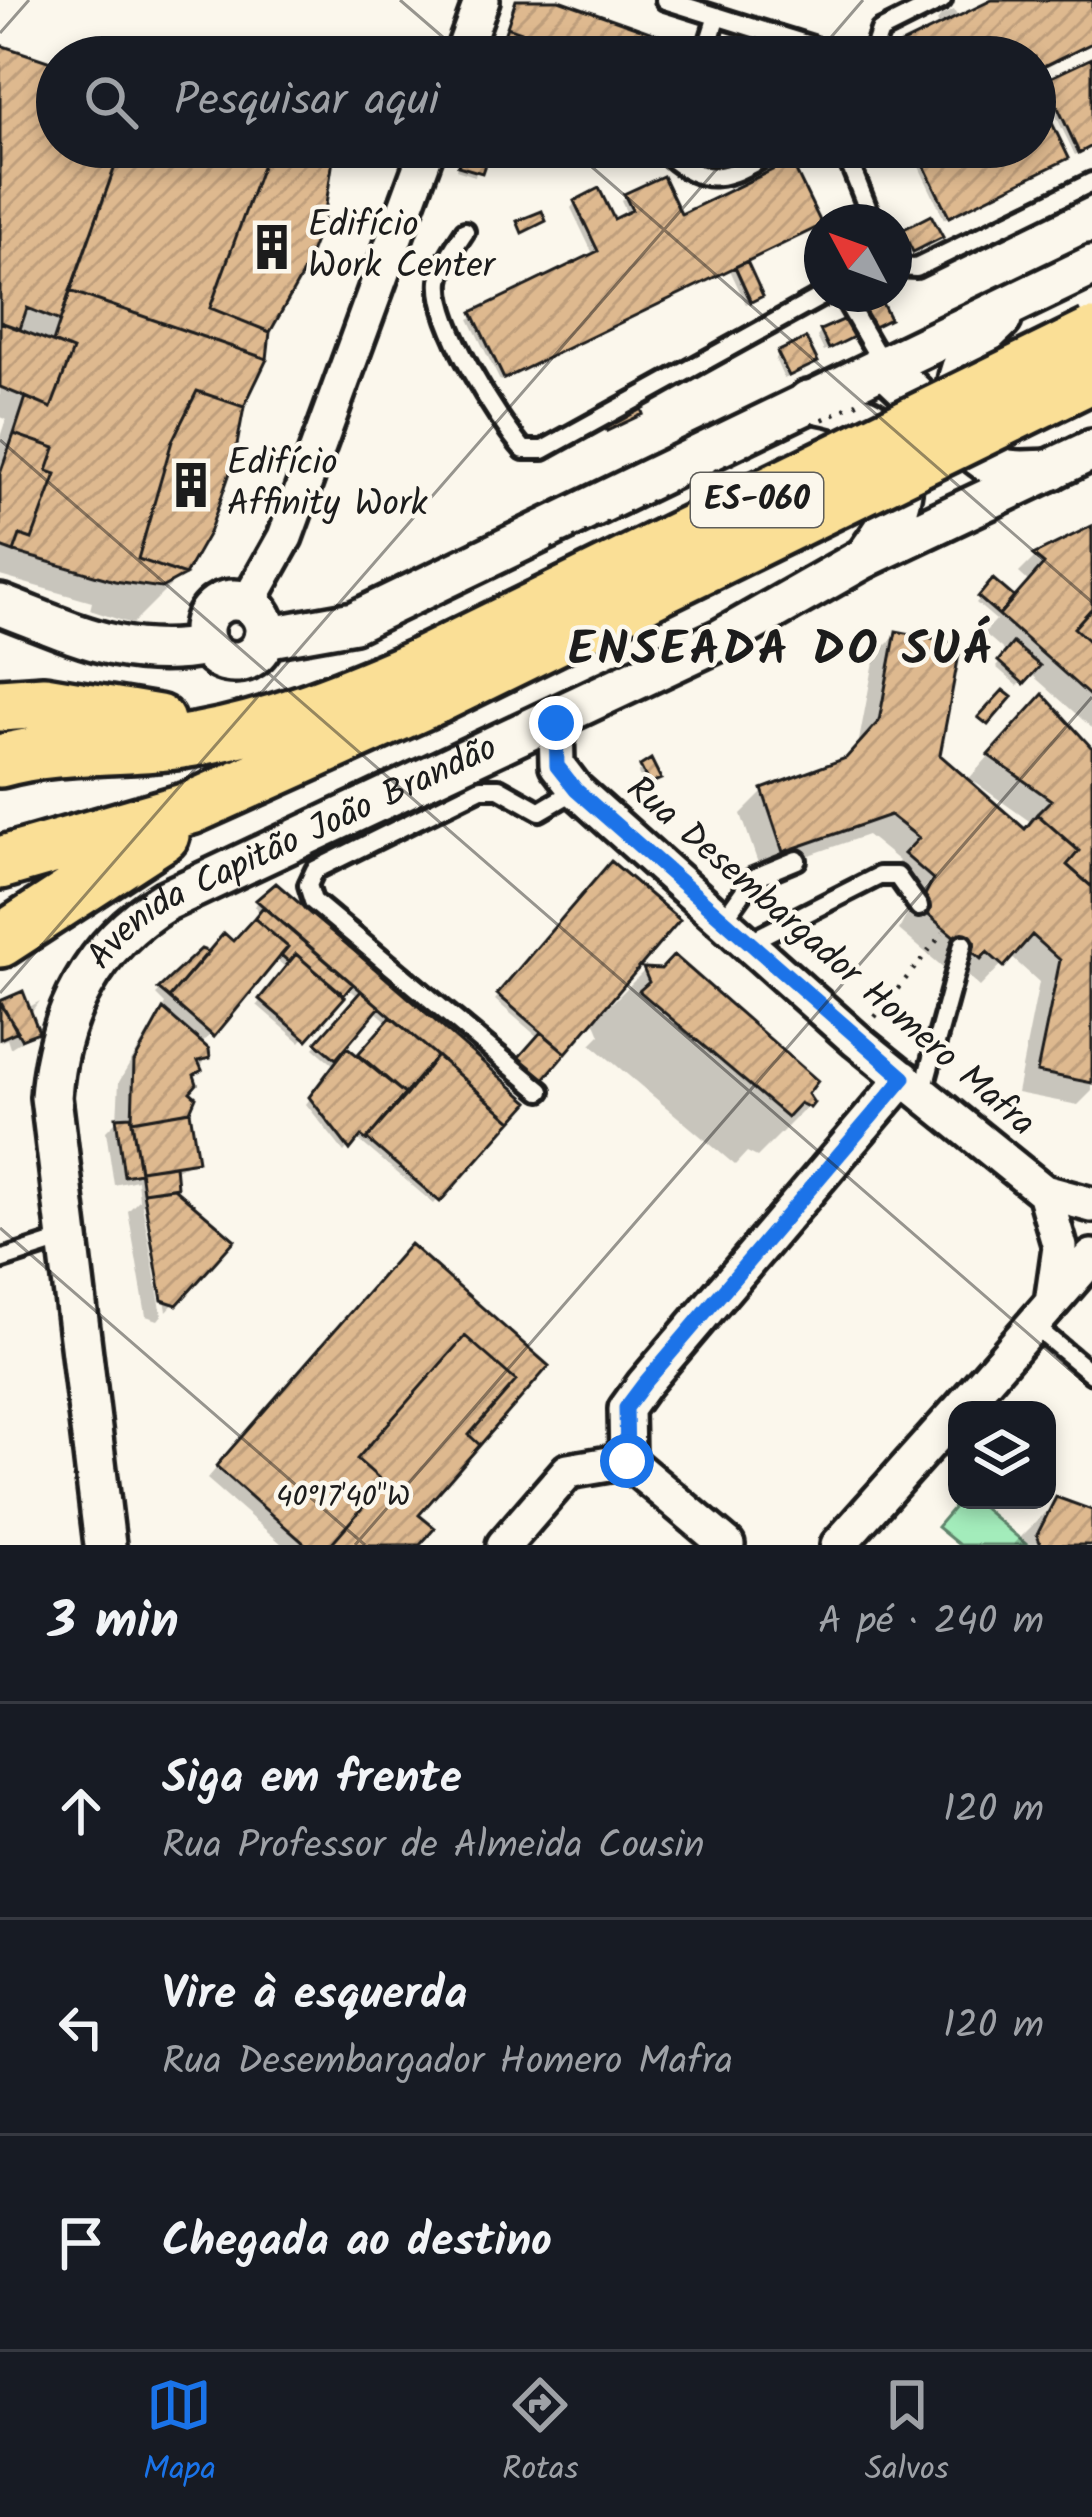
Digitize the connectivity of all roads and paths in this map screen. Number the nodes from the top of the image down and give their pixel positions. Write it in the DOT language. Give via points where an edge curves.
graph roads {
  1 [pos="482,0"];
  2 [pos="665,0"];
  3 [pos="942,0"];
  4 [pos="717,16"];
  5 [pos="469,36"];
  6 [pos="711,36"];
  7 [pos="780,36"];
  8 [pos="878,36"];
  9 [pos="420,168"];
  10 [pos="682,168"];
  11 [pos="739,168"];
  12 [pos="851,168"];
  13 [pos="1092,182"];
  14 [pos="866,204"];
  15 [pos="465,230"];
  16 [pos="1092,266"];
  17 [pos="912,268"];
  18 [pos="1017,302"];
  19 [pos="804,306"];
  20 [pos="850,312"];
  21 [pos="1092,335"];
  22 [pos="1092,376"];
  23 [pos="880,380"];
  24 [pos="808,401"];
  25 [pos="973,450"];
  26 [pos="1092,450"];
  27 [pos="1051,470"];
  28 [pos="552,550"];
  29 [pos="866,557"];
  30 [pos="0,605"];
  31 [pos="256,620"];
  32 [pos="429,681"];
  33 [pos="0,705"];
  34 [pos="564,714"];
  35 [pos="273,722"];
  36 [pos="0,761"];
  37 [pos="239,786"];
  38 [pos="576,790"];
  39 [pos="796,860"];
  40 [pos="0,863"];
  41 [pos="0,905"];
  42 [pos="919,907"];
  43 [pos="734,932"];
  44 [pos="944,932"];
  45 [pos="0,941"];
  46 [pos="963,944"];
  47 [pos="857,1041"];
  48 [pos="913,1084"];
  49 [pos="541,1091"];
  50 [pos="1044,1192"];
  51 [pos="1092,1205"];
  52 [pos="65,1238"];
  53 [pos="1092,1257"];
  54 [pos="0,1260"];
  55 [pos="1042,1316"];
  56 [pos="1092,1374"];
  57 [pos="967,1401"];
  58 [pos="948,1422"];
  59 [pos="627,1461"];
  60 [pos="104,1545"];
  61 [pos="504,1545"];
  62 [pos="727,1545"];
  63 [pos="838,1545"];
  1 -- 5 [label="street"];
  2 -- 4 [label="lane"];
  3 -- 8 [label="lane"];
  4 -- 6 [label="lane"];
  4 -- 7 [label="lane"];
  9 -- 31 [label="street"];
  10 -- 11 [label="lane" via="713,180"];
  12 -- 14 [label="lane"];
  13 -- 17 [label="lane"];
  15 -- 19 [label="lane" via="440,279 441,302 497,419 524,450 543,450"];
  16 -- 18 [label="street"];
  18 -- 23 [label="street"];
  18 -- 25 [label="street" via="971,350 954,386 957,425"];
  20 -- 23 [label="lane"];
  21 -- 32 [label="main road, ES-060, bridge"];
  22 -- 32 [label="main road, ES-060, bridge"];
  23 -- 24 [label="street"];
  23 -- 25 [label="street"];
  23 -- 28 [label="path, bridge"];
  24 -- 29 [label="street" via="859,409 880,422 899,462 899,502"];
  24 -- 31 [label="street" via="354,622"];
  25 -- 27 [label="street" via="1004,469"];
  26 -- 27 [label="street, Avenida Capitão João Brandão"];
  27 -- 29 [label="street, Avenida Capitão João Brandão"];
  29 -- 34 [label="street, Avenida Capitão João Brandão" via="720,640"];
  30 -- 31 [label="street" via="128,652 207,646 233,662 253,655"];
  32 -- 35 [label="main road, ES-060"];
  32 -- 37 [label="main road, ES-060"];
  33 -- 35 [label="main road" via="44,702 171,723"];
  34 -- 38 [label="street, Rua Desembargador Homero Mafra" via="556,723 557,766"];
  34 -- 52 [label="street, Avenida Capitão João Brandão" via="165,902 121,933 90,970 53,1067"];
  35 -- 36 [label="main road, ES-060" via="172,743"];
  37 -- 40 [label="main road, ES-060" via="150,823"];
  37 -- 41 [label="main road"];
  37 -- 45 [label="main road"];
  38 -- 43 [label="street, Rua Desembargador Homero Mafra"];
  38 -- 49 [label="lane" via="541,811 500,788 481,788 315,870 308,885 313,901"];
  39 -- 43 [label="lane" via="753,878"];
  42 -- 43 [label="lane" via="897,876 879,876"];
  43 -- 47 [label="street, Rua Desembargador Homero Mafra"];
  44 -- 47 [label="path"];
  46 -- 48 [label="lane"];
  47 -- 48 [label="street, Rua Desembargador Homero Mafra"];
  48 -- 50 [label="street, Rua Desembargador Homero Mafra"];
  48 -- 59 [label="street" via="644,1384 626,1408"];
  50 -- 51 [label="street, Rua Desembargador Homero Mafra"];
  50 -- 55 [label="street" via="1060,1247"];
  52 -- 54 [label="lane"];
  52 -- 60 [label="street, Avenida Capitão João Brandão"];
  53 -- 55 [label="street"];
  55 -- 56 [label="lane"];
  55 -- 57 [label="street"];
  58 -- 63 [label="street"];
  59 -- 61 [label="street" via="568,1471"];
  59 -- 62 [label="street"];
}
